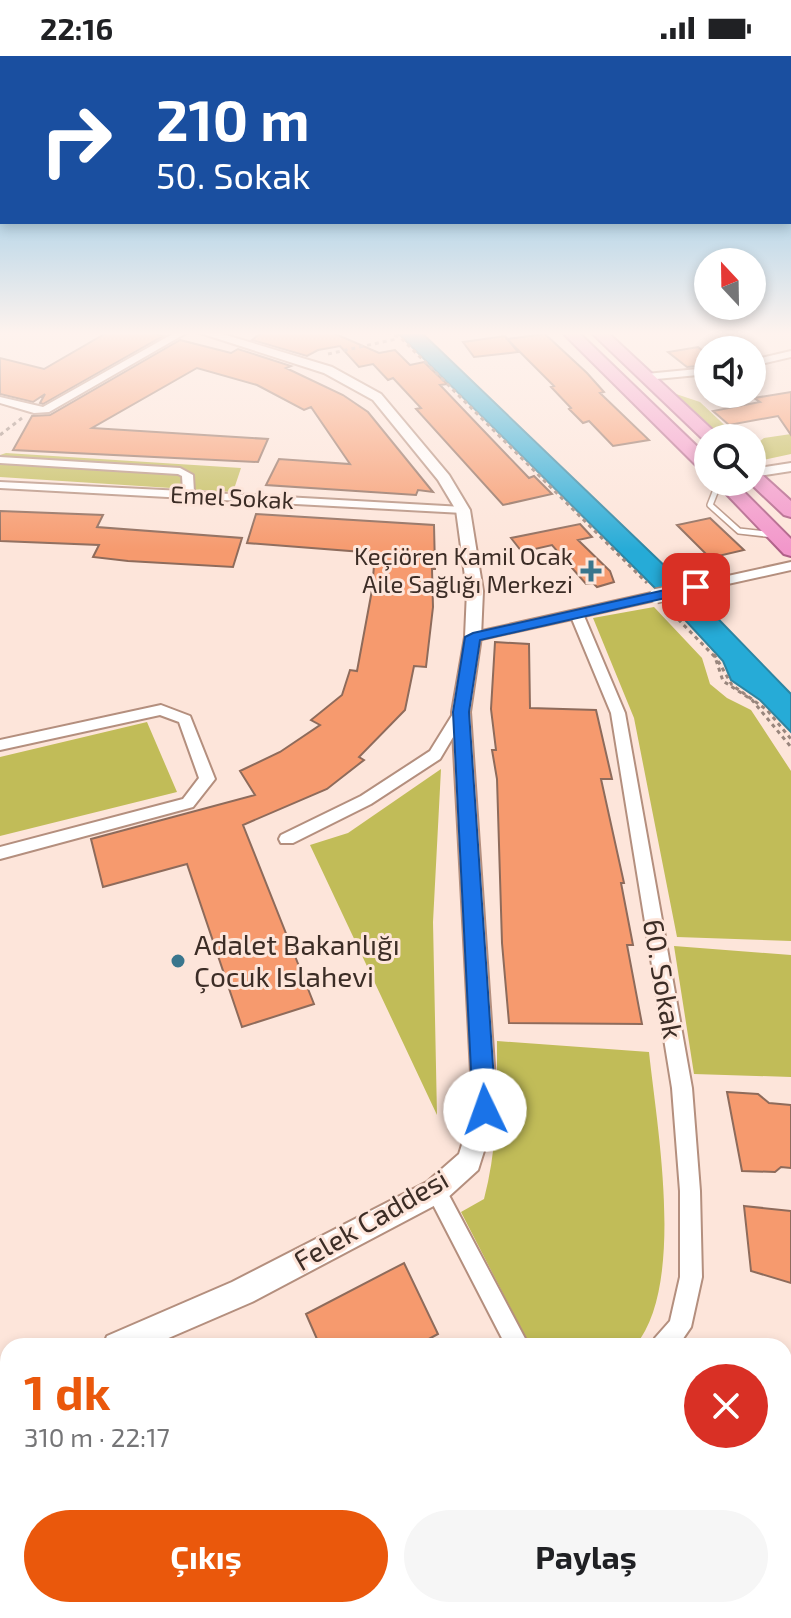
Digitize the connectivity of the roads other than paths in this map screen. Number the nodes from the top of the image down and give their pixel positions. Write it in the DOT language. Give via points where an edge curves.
graph roads {
  1 [pos="17,405"];
  2 [pos="54,405"];
  3 [pos="384,405"];
  4 [pos="644,405"];
  5 [pos="676,405"];
  6 [pos="697,424"];
  7 [pos="694,453"];
  8 [pos="0,460"];
  9 [pos="791,467"];
  10 [pos="766,471"];
  11 [pos="0,485"];
  12 [pos="766,487"];
  13 [pos="189,496"];
  14 [pos="735,496"];
  15 [pos="463,510"];
  16 [pos="791,511"];
  17 [pos="784,543"];
  18 [pos="791,566"];
  19 [pos="577,614"];
  20 [pos="473,637"];
  21 [pos="461,712"];
  22 [pos="0,745"];
  23 [pos="287,839"];
  24 [pos="0,853"];
  25 [pos="436,1191"];
  26 [pos="136,1338"];
  27 [pos="514,1338"];
  28 [pos="670,1338"];
  1 -- 2 [label="street" via="45,410"];
  3 -- 15 [label="street, Felek Caddesi" via="444,478"];
  4 -- 7 [label="highway"];
  5 -- 6 [label="highway"];
  8 -- 13 [label="street" via="169,468 187,475"];
  9 -- 10 [label="street"];
  11 -- 13 [label="street, Emel Sokak"];
  12 -- 16 [label="highway"];
  13 -- 15 [label="street, Emel Sokak"];
  14 -- 17 [label="highway"];
  15 -- 20 [label="street, Felek Caddesi" via="475,591"];
  18 -- 19 [label="street, bridge"];
  19 -- 20 [label="street"];
  19 -- 28 [label="street, 60. Sokak" via="618,713 682,1088 691,1277 680,1327"];
  20 -- 21 [label="street, Felek Caddesi"];
  21 -- 23 [label="street" via="435,755 366,800"];
  21 -- 25 [label="street, Felek Caddesi" via="485,1110 469,1161"];
  22 -- 24 [label="street" via="161,710 185,719 207,779 188,803"];
  25 -- 26 [label="street, Felek Caddesi" via="242,1292"];
  25 -- 27 [label="street"];
}
